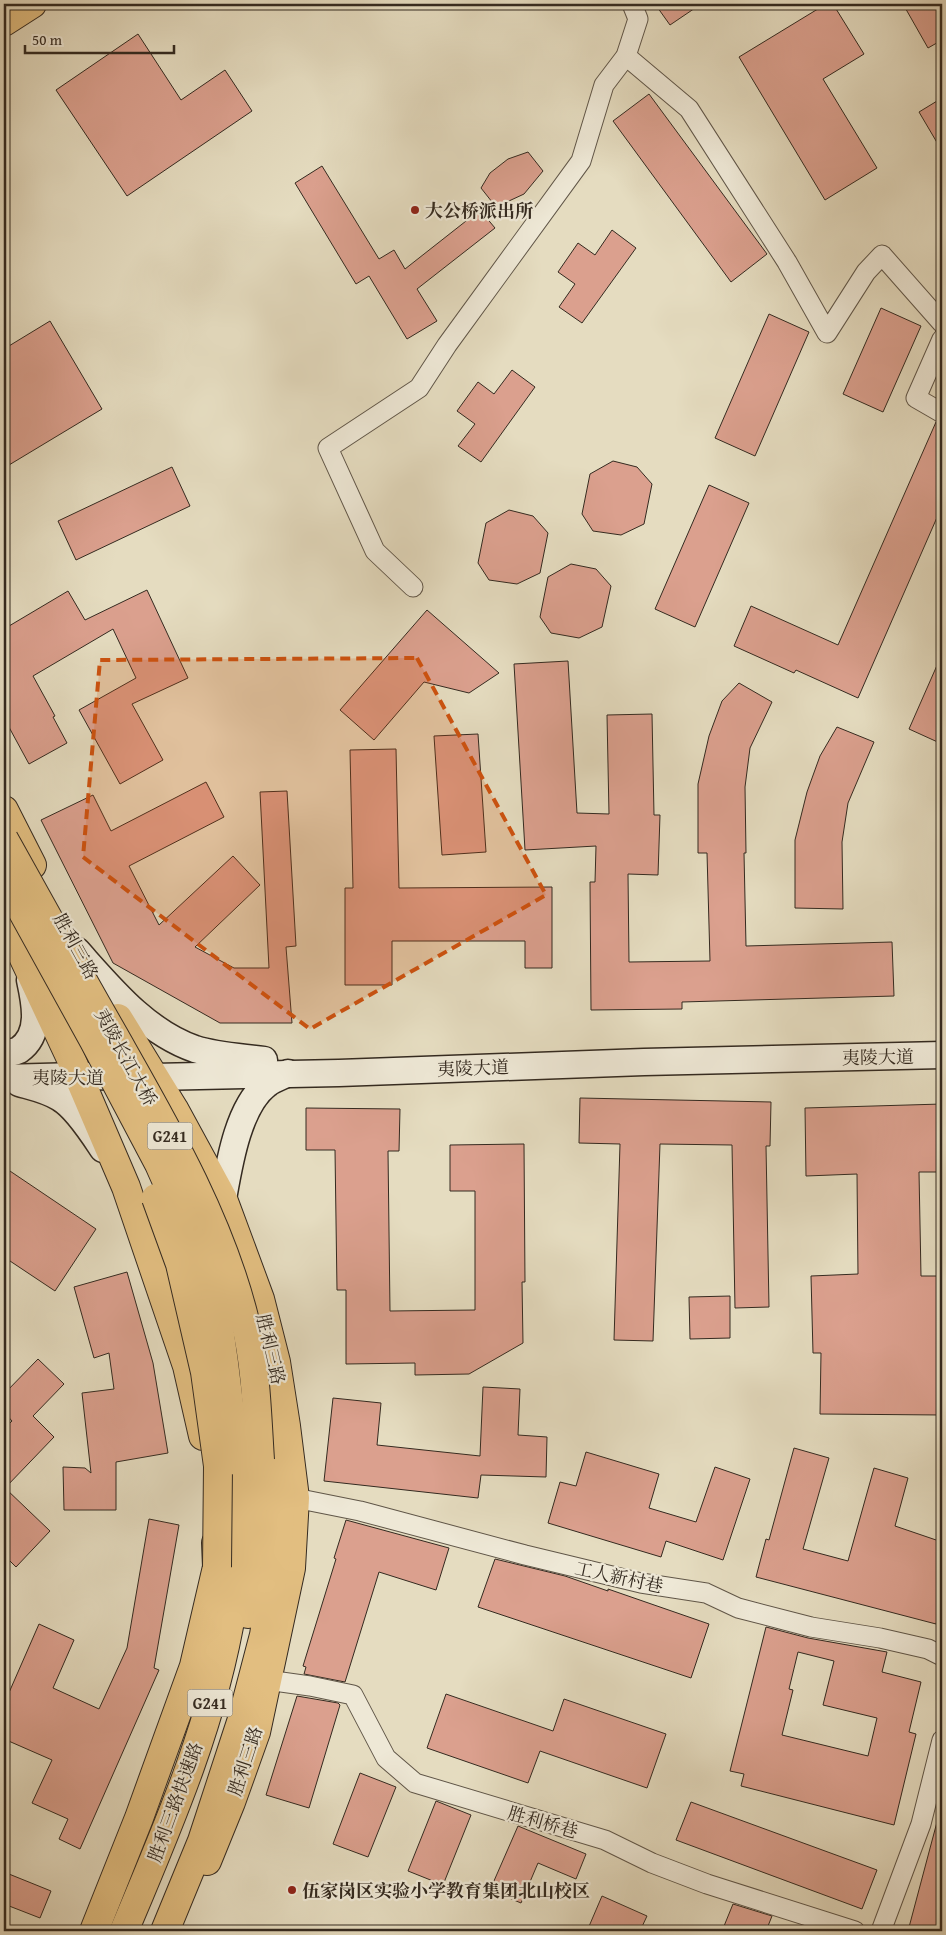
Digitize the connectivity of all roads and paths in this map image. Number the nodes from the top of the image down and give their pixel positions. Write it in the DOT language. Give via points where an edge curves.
graph roads {
  1 [pos="32,4"];
  2 [pos="632,4"];
  3 [pos="4,22"];
  4 [pos="626,56"];
  5 [pos="942,322"];
  6 [pos="942,339"];
  7 [pos="942,413"];
  8 [pos="413,587"];
  9 [pos="4,810"];
  10 [pos="4,839"];
  11 [pos="4,878"];
  12 [pos="4,916"];
  13 [pos="77,951"];
  14 [pos="27,964"];
  15 [pos="94,1041"];
  16 [pos="942,1042"];
  17 [pos="4,1054"];
  18 [pos="942,1055"];
  19 [pos="264,1060"];
  20 [pos="4,1063"];
  21 [pos="75,1068"];
  22 [pos="149,1069"];
  23 [pos="288,1073"];
  24 [pos="4,1079"];
  25 [pos="126,1187"];
  26 [pos="223,1199"];
  27 [pos="245,1322"];
  28 [pos="248,1461"];
  29 [pos="295,1498"];
  30 [pos="218,1567"];
  31 [pos="942,1656"];
  32 [pos="267,1680"];
  33 [pos="942,1740"];
  34 [pos="94,1931"];
  35 [pos="124,1931"];
  36 [pos="147,1931"];
  37 [pos="165,1931"];
  38 [pos="177,1931"];
  39 [pos="855,1931"];
  40 [pos="881,1931"];
  1 -- 3 [label="main road"];
  2 -- 4 [label="street" via="638,19"];
  4 -- 5 [label="street" via="688,109 787,262 827,333 866,272 882,255"];
  4 -- 8 [label="street" via="604,85 581,161 447,344 419,388 328,448 375,551"];
  6 -- 7 [label="street" via="916,398"];
  9 -- 13 [label="main road, 胜利三路"];
  10 -- 27 [label="main road, 夷陵长江大桥 / G241, bridge" via="192,1178 230,1270"];
  11 -- 15 [label="main road, 夷陵长江大桥 / G241, bridge"];
  12 -- 14 [label="main road"];
  13 -- 19 [label="main road" via="132,1009 157,1029 196,1049"];
  13 -- 22 [label="main road, 胜利三路"];
  14 -- 17 [label="main road" via="34,996 35,1018 31,1038 18,1050"];
  14 -- 21 [label="main road"];
  15 -- 28 [label="main road, 夷陵长江大桥 / G241, bridge" via="159,1164 187,1227 217,1314"];
  15 -- 30 [label="main road, bridge" via="182,1273 205,1372 218,1466"];
  16 -- 19 [label="main road, 夷陵大道"];
  18 -- 23 [label="main road, 夷陵大道"];
  19 -- 22 [label="main road, 夷陵大道"];
  20 -- 21 [label="main road, 夷陵大道"];
  21 -- 22 [label="main road, 夷陵大道"];
  21 -- 24 [label="main road, 夷陵大道"];
  21 -- 25 [label="main road"];
  22 -- 23 [label="main road, 夷陵大道"];
  22 -- 26 [label="main road, 胜利三路"];
  23 -- 26 [label="main road" via="267,1083 245,1112 231,1157"];
  24 -- 25 [label="main road" via="61,1098 91,1130"];
  25 -- 30 [label="main road" via="187,1366 213,1507"];
  26 -- 29 [label="main road, 胜利三路" via="260,1300 276,1362"];
  27 -- 28 [label="main road, 夷陵长江大桥 / G241, bridge" via="256,1392"];
  27 -- 37 [label="main road, bridge" via="273,1416 281,1500 277,1550 264,1635 242,1719 202,1841"];
  28 -- 35 [label="main road, 胜利三路快速路 / G241" via="237,1536 232,1607 219,1672 181,1792"];
  28 -- 36 [label="main road, 胜利三路快速路 / G241" via="259,1535 239,1671 219,1739"];
  29 -- 31 [label="street, 工人新村巷" via="360,1511 631,1581 706,1593 738,1608 812,1627 918,1647"];
  29 -- 32 [label="main road, 胜利三路" via="291,1568"];
  30 -- 34 [label="main road" via="183,1700"];
  32 -- 38 [label="main road, 胜利三路" via="256,1732 231,1802"];
  32 -- 39 [label="street, 胜利桥巷" via="353,1696 386,1758 415,1783 605,1840 652,1863 707,1884"];
  33 -- 40 [label="street" via="921,1824"];
}
